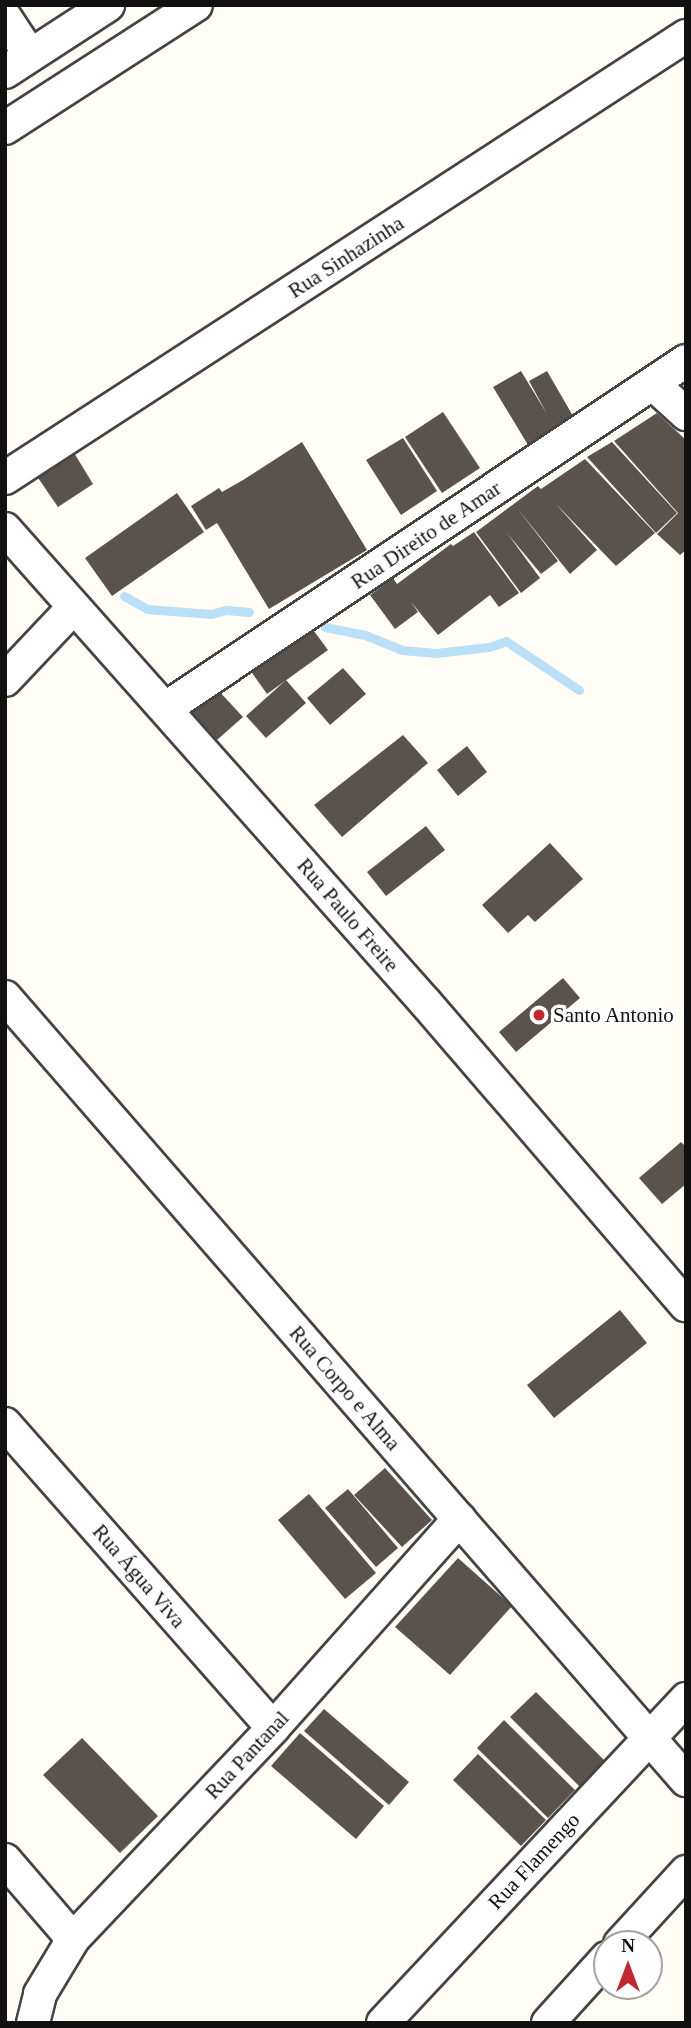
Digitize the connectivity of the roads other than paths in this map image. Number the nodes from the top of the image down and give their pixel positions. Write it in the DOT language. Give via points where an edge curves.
graph roads {
  1 [pos="108,5"];
  2 [pos="196,5"];
  3 [pos="5,17"];
  4 [pos="686,36"];
  5 [pos="18,63"];
  6 [pos="5,128"];
  7 [pos="686,361"];
  8 [pos="653,384"];
  9 [pos="686,414"];
  10 [pos="5,478"];
  11 [pos="5,529"];
  12 [pos="73,608"];
  13 [pos="5,680"];
  14 [pos="166,708"];
  15 [pos="5,997"];
  16 [pos="682,1292"];
  17 [pos="5,1424"];
  18 [pos="459,1519"];
  19 [pos="686,1699"];
  20 [pos="273,1728"];
  21 [pos="651,1737"];
  22 [pos="686,1780"];
  23 [pos="5,1860"];
  24 [pos="686,1872"];
  25 [pos="633,1930"];
  26 [pos="73,1939"];
  27 [pos="593,1973"];
  28 [pos="37,2008"];
  29 [pos="383,2023"];
  30 [pos="548,2023"];
  1 -- 5 [label="street"];
  2 -- 6 [label="street"];
  3 -- 5 [label="street"];
  4 -- 10 [label="street, Rua Sinhazinha"];
  7 -- 8 [label="street, Rua Direito de Amar"];
  8 -- 9 [label="street"];
  8 -- 14 [label="street, Rua Direito de Amar"];
  11 -- 12 [label="street, Rua Paulo Freire"];
  12 -- 13 [label="street"];
  12 -- 14 [label="street, Rua Paulo Freire"];
  14 -- 16 [label="street, Rua Paulo Freire"];
  15 -- 18 [label="street, Rua Corpo e Alma"];
  17 -- 20 [label="street, Rua Água Viva"];
  18 -- 20 [label="street, Rua Pantanal"];
  18 -- 21 [label="street, Rua Corpo e Alma"];
  19 -- 21 [label="street, Rua Flamengo"];
  20 -- 26 [label="street, Rua Pantanal"];
  21 -- 22 [label="street, Rua Corpo e Alma"];
  21 -- 29 [label="street, Rua Flamengo"];
  23 -- 26 [label="street"];
  24 -- 25 [label="street"];
  26 -- 28 [label="street, Rua Pantanal"];
  27 -- 30 [label="street"];
}
